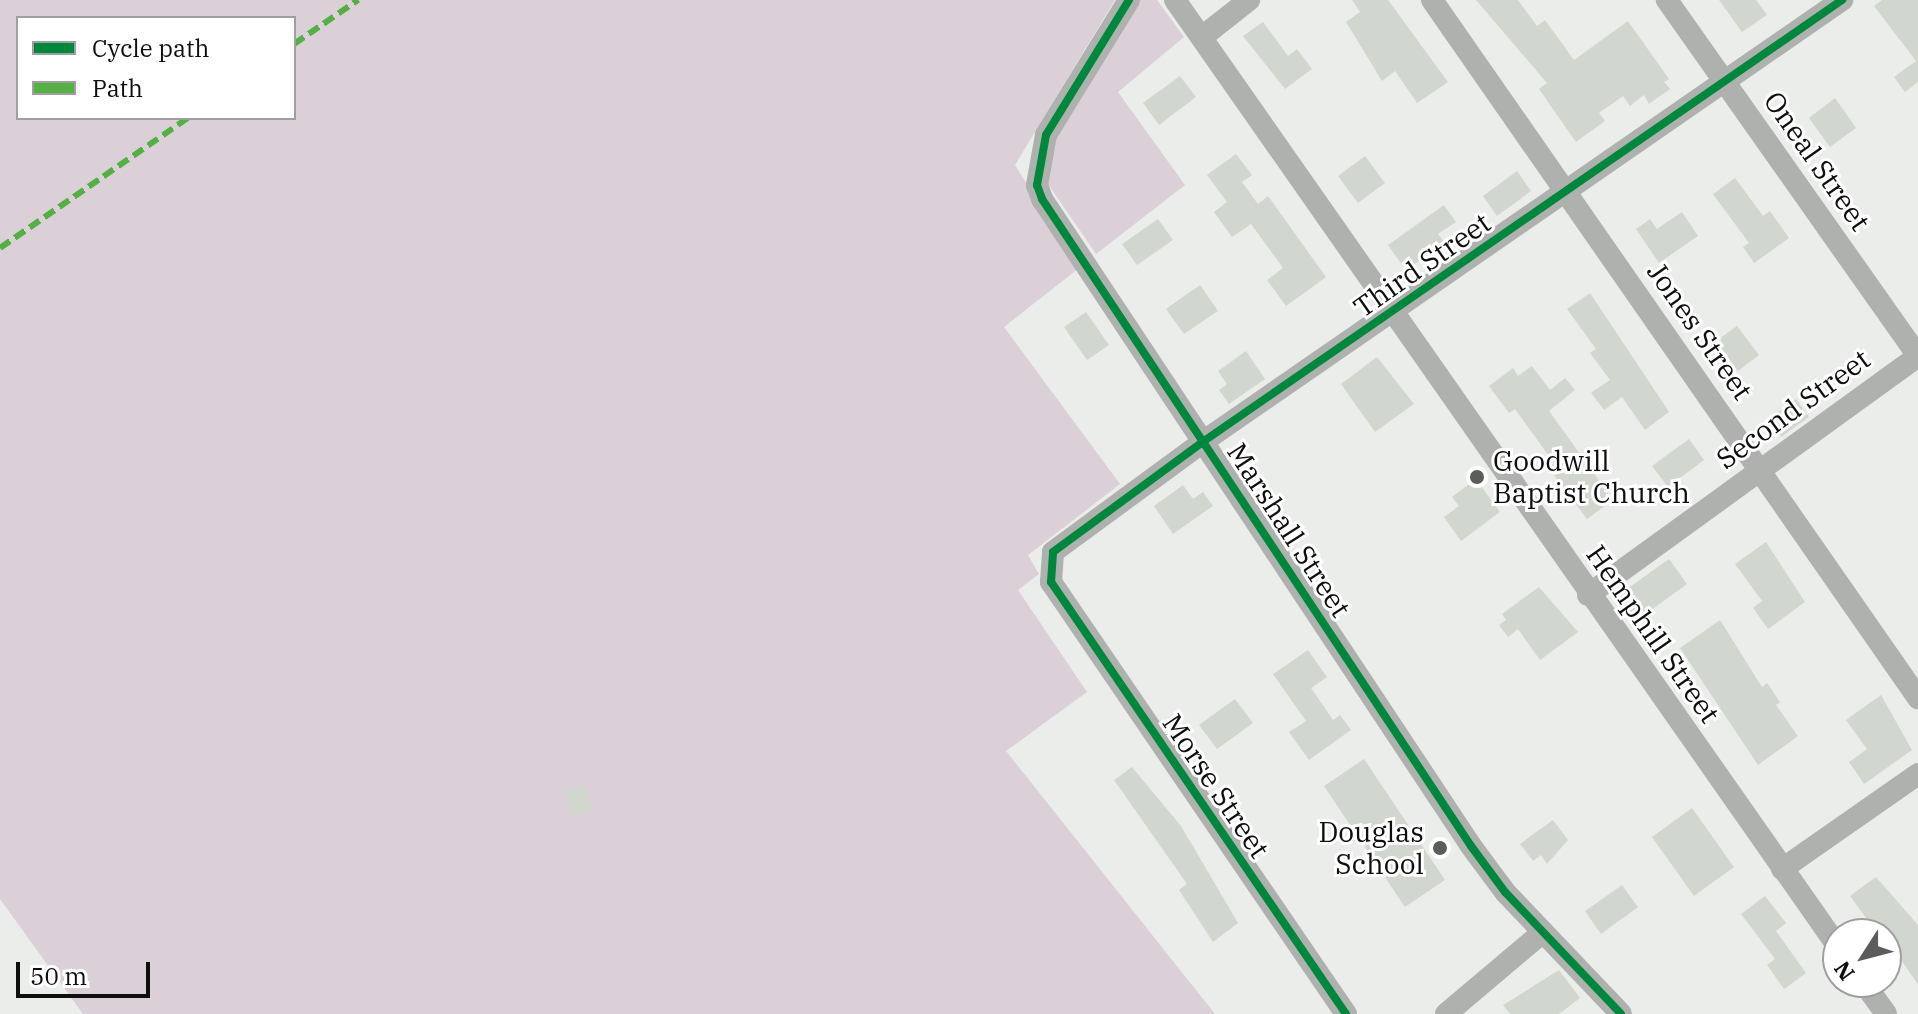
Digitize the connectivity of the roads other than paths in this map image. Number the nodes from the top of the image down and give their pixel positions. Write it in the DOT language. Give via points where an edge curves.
graph roads {
  1 [pos="1129,0"];
  2 [pos="1175,0"];
  3 [pos="1249,0"];
  4 [pos="1432,0"];
  5 [pos="1667,0"];
  6 [pos="1842,0"];
  7 [pos="1202,37"];
  8 [pos="1724,81"];
  9 [pos="1566,192"];
  10 [pos="1393,313"];
  11 [pos="1918,356"];
  12 [pos="1204,441"];
  13 [pos="1760,469"];
  14 [pos="1051,582"];
  15 [pos="1588,595"];
  16 [pos="1918,698"];
  17 [pos="1918,774"];
  18 [pos="1782,869"];
  19 [pos="1822,925"];
  20 [pos="1543,932"];
  21 [pos="1618,1013"];
  22 [pos="1346,1014"];
  23 [pos="1446,1014"];
  1 -- 12 [label="street, Marshall Street" via="1046,135 1037,185"];
  2 -- 7 [label="street, Hemphill Street"];
  3 -- 7 [label="street"];
  4 -- 9 [label="street, Jones Street"];
  5 -- 8 [label="street, Oneal Street"];
  6 -- 8 [label="street, Third Street"];
  7 -- 10 [label="street, Hemphill Street"];
  8 -- 9 [label="street, Third Street"];
  8 -- 11 [label="street, Oneal Street"];
  9 -- 10 [label="street, Third Street"];
  9 -- 13 [label="street, Jones Street"];
  10 -- 12 [label="street, Third Street"];
  10 -- 15 [label="street, Hemphill Street"];
  11 -- 13 [label="street, Second Street"];
  12 -- 14 [label="street, Third Street" via="1060,544 1049,561"];
  12 -- 20 [label="street, Marshall Street" via="1471,846"];
  13 -- 15 [label="street, Second Street"];
  13 -- 16 [label="street, Jones Street"];
  14 -- 22 [label="street, Morse Street"];
  15 -- 18 [label="street, Hemphill Street"];
  17 -- 18 [label="street"];
  18 -- 19 [label="street, Hemphill Street"];
  20 -- 21 [label="street, Marshall Street"];
  20 -- 23 [label="street"];
}
